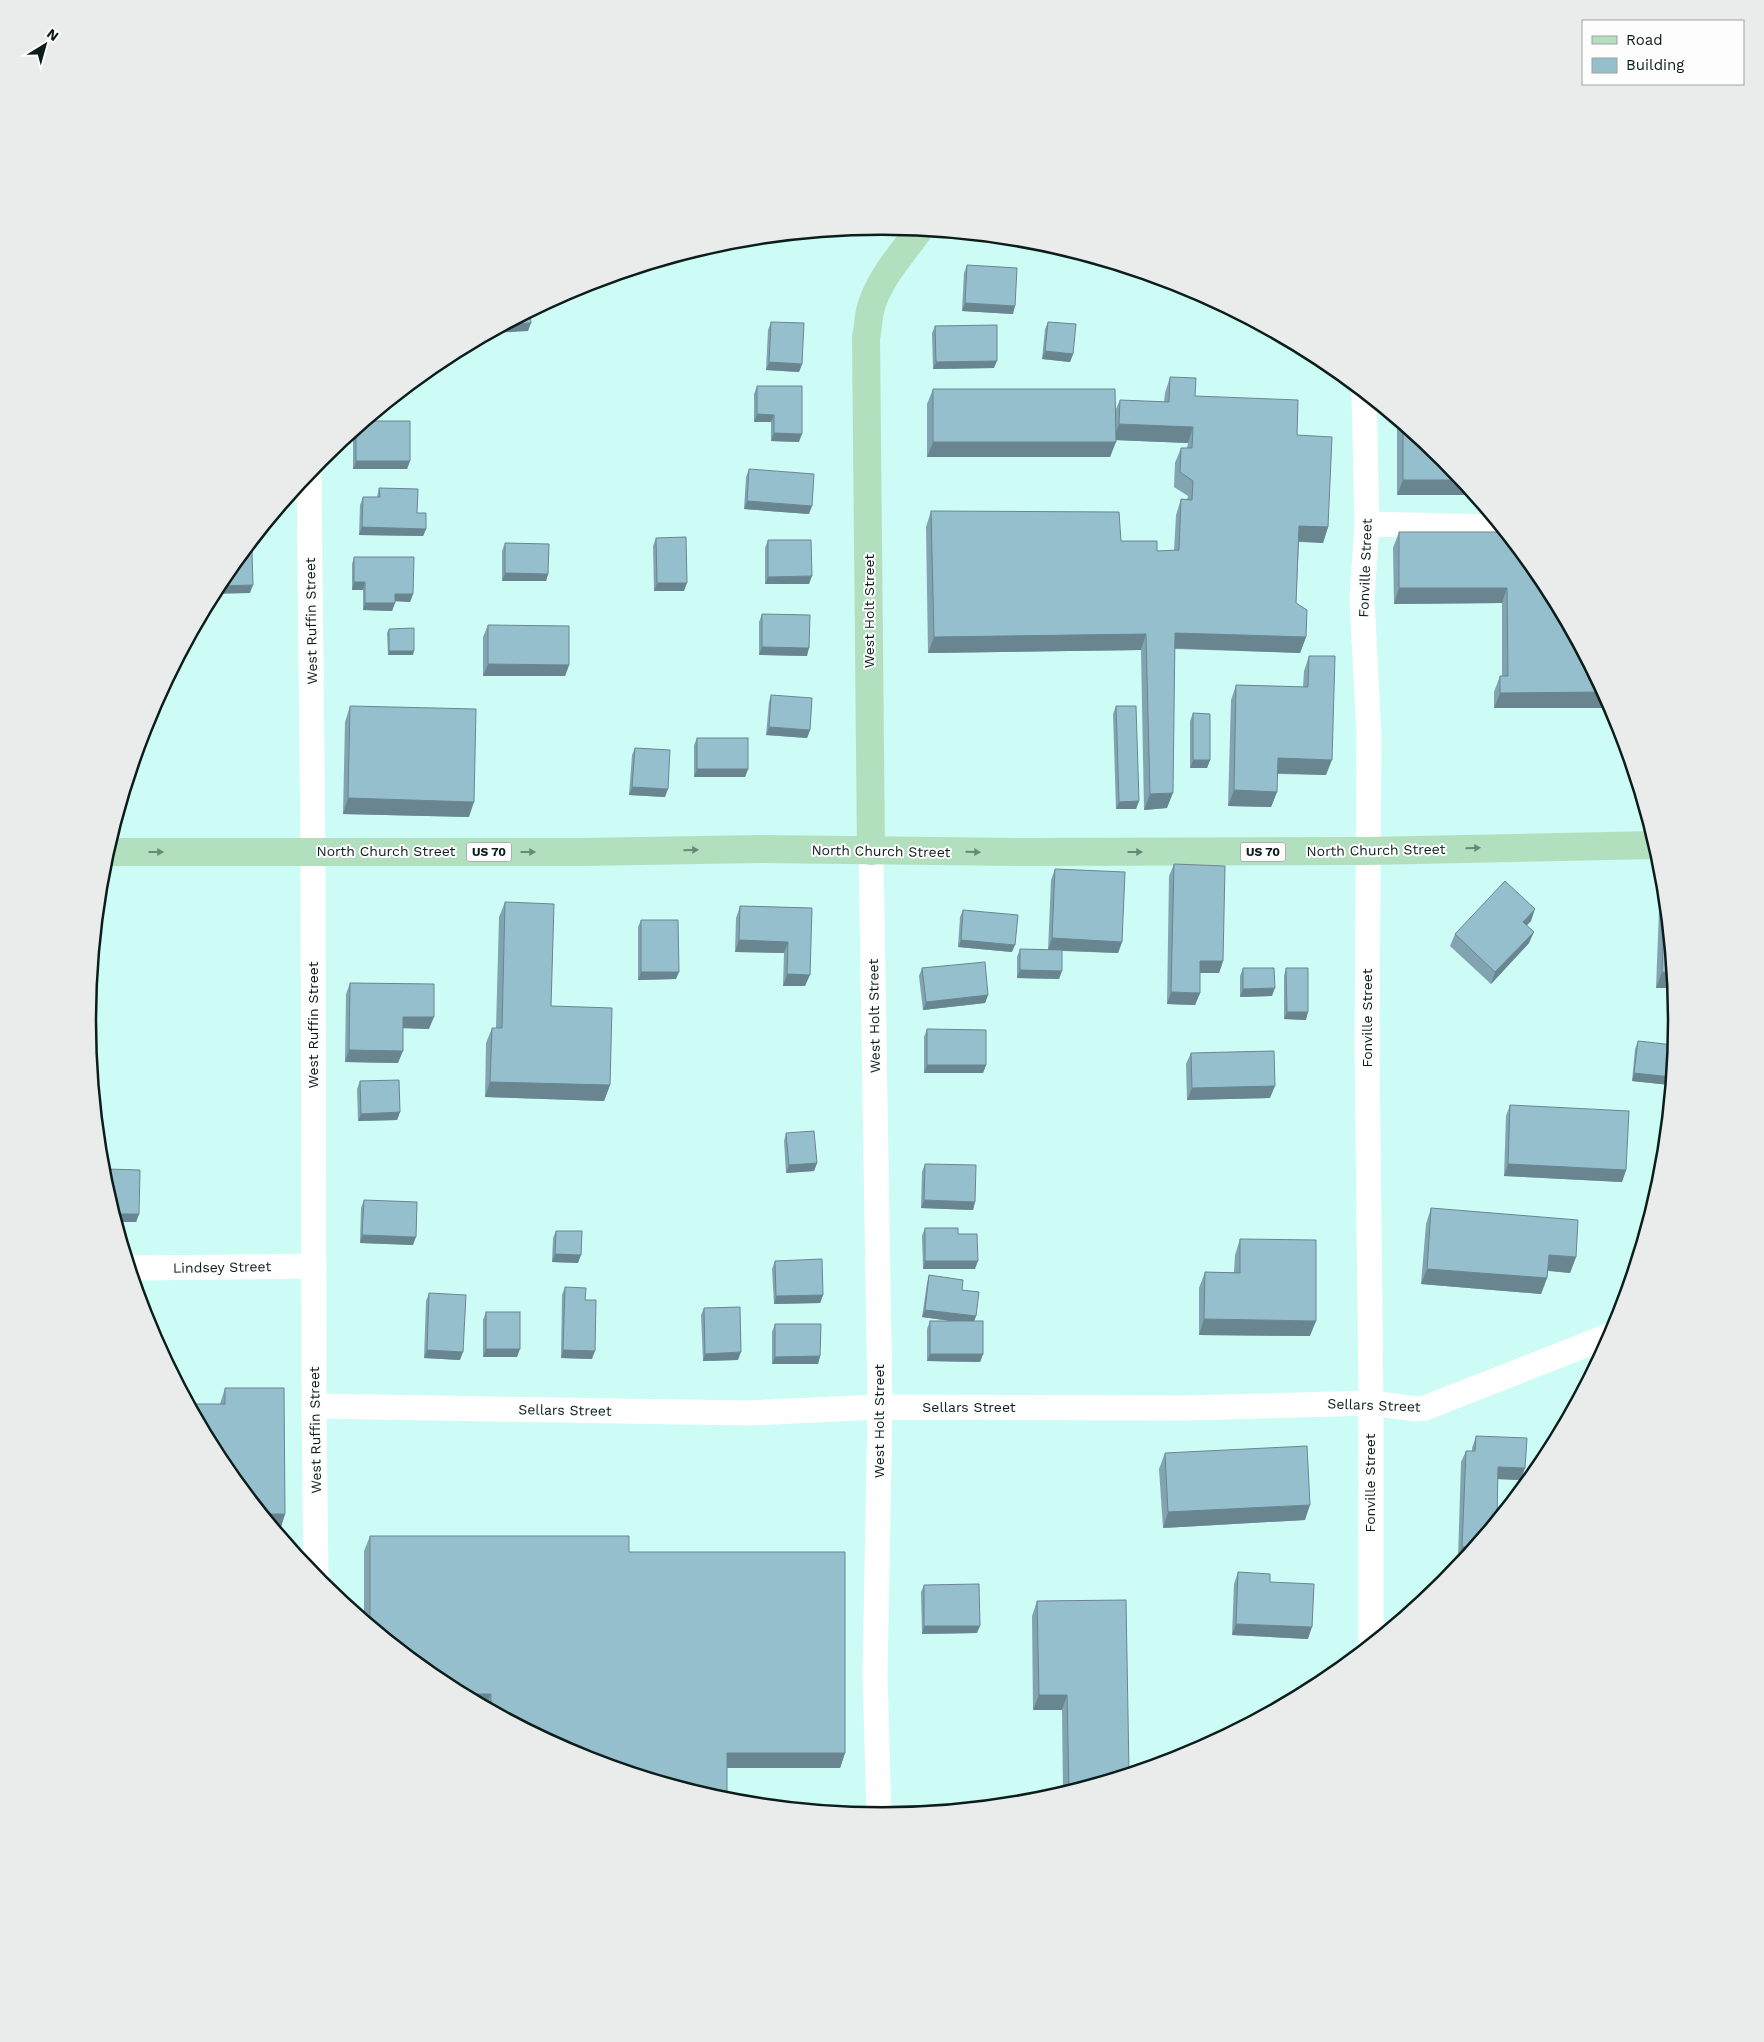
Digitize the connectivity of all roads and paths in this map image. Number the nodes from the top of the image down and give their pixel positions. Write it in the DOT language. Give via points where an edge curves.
graph roads {
  1 [pos="915,236"];
  2 [pos="1364,401"];
  3 [pos="309,483"];
  4 [pos="1367,524"];
  5 [pos="1492,527"];
  6 [pos="1648,845"];
  7 [pos="313,851"];
  8 [pos="872,851"];
  9 [pos="1367,851"];
  10 [pos="115,852"];
  11 [pos="314,1266"];
  12 [pos="136,1268"];
  13 [pos="1600,1339"];
  14 [pos="1371,1403"];
  15 [pos="314,1406"];
  16 [pos="880,1407"];
  17 [pos="312,1562"];
  18 [pos="1371,1635"];
  19 [pos="880,1807"];
  1 -- 8 [label="main road, West Holt Street" via="877,292 870,310 866,338"];
  2 -- 4 [label="street, Fonville Street"];
  3 -- 7 [label="street, West Ruffin Street"];
  4 -- 5 [label="street"];
  4 -- 9 [label="street, Fonville Street" via="1362,598 1369,736"];
  9 -- 6 [label="main road, North Church Street / US 70, one-way"];
  7 -- 8 [label="main road, North Church Street / US 70, one-way"];
  10 -- 7 [label="main road, North Church Street / US 70, one-way"];
  7 -- 11 [label="street, West Ruffin Street"];
  8 -- 9 [label="main road, North Church Street / US 70, one-way"];
  8 -- 16 [label="street, West Holt Street"];
  9 -- 14 [label="street, Fonville Street"];
  11 -- 12 [label="street, Lindsey Street"];
  11 -- 15 [label="street, West Ruffin Street"];
  13 -- 14 [label="street, Sellars Street" via="1425,1408"];
  14 -- 16 [label="street, Sellars Street" via="1174,1408"];
  14 -- 18 [label="street, Fonville Street"];
  15 -- 16 [label="street, Sellars Street" via="748,1412"];
  15 -- 17 [label="street, West Ruffin Street"];
  16 -- 19 [label="street, West Holt Street" via="875,1674"];
}
